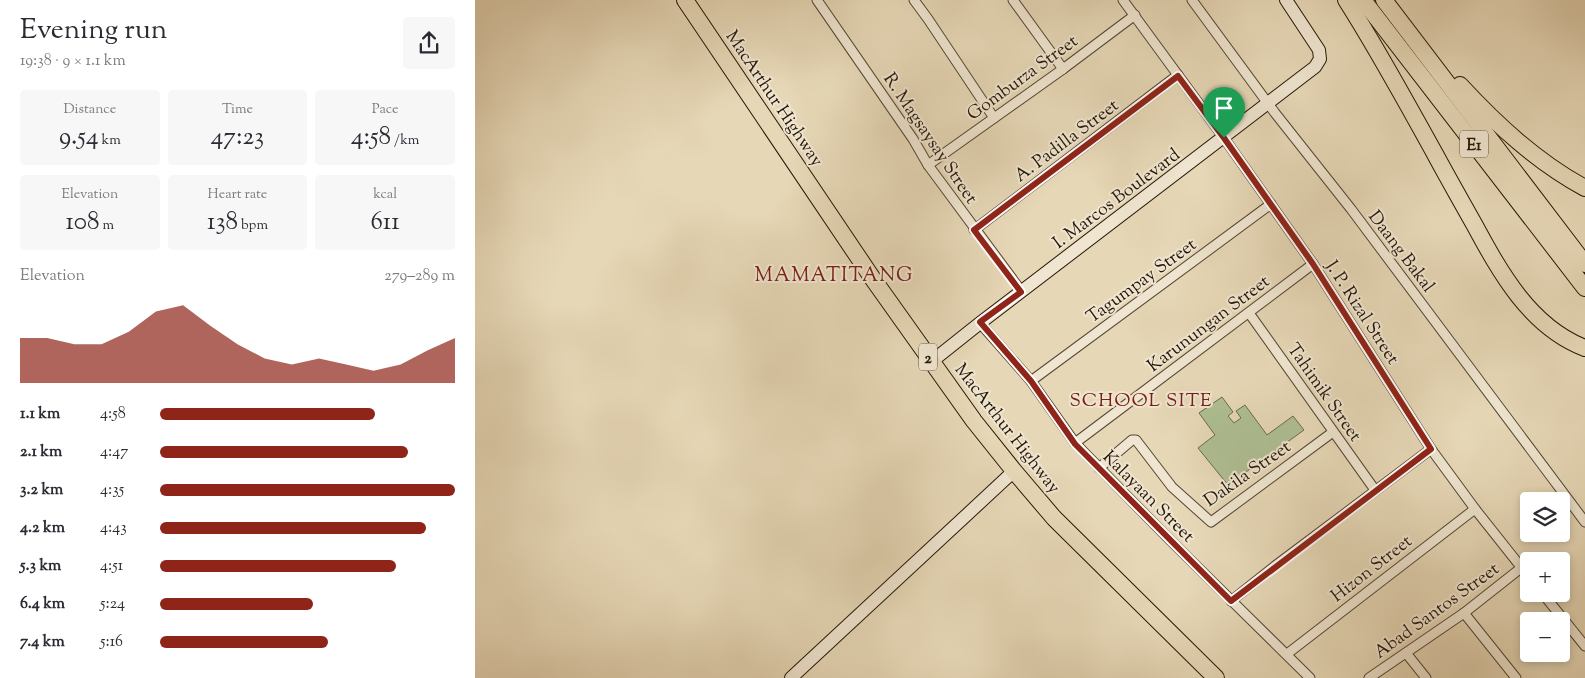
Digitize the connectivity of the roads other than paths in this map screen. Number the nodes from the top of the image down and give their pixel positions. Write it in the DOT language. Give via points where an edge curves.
graph roads {
  1 [pos="685,0"];
  2 [pos="817,0"];
  3 [pos="914,0"];
  4 [pos="1013,0"];
  5 [pos="1123,0"];
  6 [pos="1192,0"];
  7 [pos="1286,0"];
  8 [pos="1346,0"];
  9 [pos="1363,0"];
  10 [pos="1384,0"];
  11 [pos="1135,15"];
  12 [pos="1063,69"];
  13 [pos="1436,69"];
  14 [pos="1178,76"];
  15 [pos="1268,104"];
  16 [pos="994,118"];
  17 [pos="1224,138"];
  18 [pos="928,165"];
  19 [pos="1585,188"];
  20 [pos="1271,204"];
  21 [pos="974,230"];
  22 [pos="1313,264"];
  23 [pos="1585,264"];
  24 [pos="1585,288"];
  25 [pos="1021,292"];
  26 [pos="1249,313"];
  27 [pos="980,322"];
  28 [pos="1585,348"];
  29 [pos="931,362"];
  30 [pos="1031,381"];
  31 [pos="1333,432"];
  32 [pos="1075,444"];
  33 [pos="1431,449"];
  34 [pos="1099,468"];
  35 [pos="1014,471"];
  36 [pos="1375,490"];
  37 [pos="1475,509"];
  38 [pos="1585,522"];
  39 [pos="1520,567"];
  40 [pos="1520,569"];
  41 [pos="1231,601"];
  42 [pos="1549,602"];
  43 [pos="1464,613"];
  44 [pos="1585,646"];
  45 [pos="1406,653"];
  46 [pos="1287,654"];
  47 [pos="791,678"];
  48 [pos="1216,678"];
  49 [pos="1311,678"];
  50 [pos="1369,678"];
  51 [pos="1426,678"];
  52 [pos="1516,678"];
  1 -- 29 [label="highway, MacArthur Highway / 2"];
  2 -- 18 [label="street, R. Magsaysay Street"];
  3 -- 16 [label="street"];
  4 -- 12 [label="street"];
  5 -- 11 [label="street, J. P. Rizal Street"];
  6 -- 15 [label="street, Daang Bakal"];
  7 -- 15 [label="street, I. Marcos Boulevard" via="1319,50 1320,59 1315,67"];
  8 -- 28 [label="highway" via="1510,285 1544,323 1565,339"];
  9 -- 24 [label="highway, E1"];
  10 -- 13 [label="highway, E1"];
  11 -- 12 [label="street, Gomburza Street"];
  11 -- 14 [label="street, J. P. Rizal Street"];
  12 -- 16 [label="street, Gomburza Street"];
  13 -- 19 [label="highway" via="1452,77 1527,150"];
  13 -- 23 [label="highway, E1"];
  14 -- 17 [label="street, J. P. Rizal Street"];
  14 -- 21 [label="street, A. Padilla Street"];
  15 -- 17 [label="street, I. Marcos Boulevard"];
  15 -- 38 [label="street, Daang Bakal"];
  16 -- 18 [label="street, Gomburza Street"];
  17 -- 20 [label="street, J. P. Rizal Street"];
  17 -- 25 [label="street, I. Marcos Boulevard"];
  18 -- 21 [label="street, R. Magsaysay Street"];
  20 -- 22 [label="street, J. P. Rizal Street"];
  20 -- 30 [label="street, Tagumpay Street"];
  21 -- 25 [label="street, R. Magsaysay Street"];
  22 -- 26 [label="street, Karunungan Street"];
  22 -- 33 [label="street, J. P. Rizal Street"];
  25 -- 27 [label="street, I. Marcos Boulevard"];
  26 -- 31 [label="street, Tahimik Street"];
  26 -- 32 [label="street, Karunungan Street"];
  27 -- 29 [label="street, I. Marcos Boulevard"];
  27 -- 30 [label="street, Kalayaan Street"];
  29 -- 35 [label="highway, MacArthur Highway / 2"];
  30 -- 32 [label="street, Kalayaan Street"];
  31 -- 34 [label="street, Dakila Street" via="1211,522 1172,487 1136,440"];
  31 -- 36 [label="street, Tahimik Street"];
  32 -- 34 [label="street, Kalayaan Street"];
  33 -- 36 [label="street"];
  33 -- 37 [label="street, J. P. Rizal Street"];
  34 -- 41 [label="street, Kalayaan Street"];
  35 -- 47 [label="street"];
  35 -- 48 [label="highway, MacArthur Highway / 2" via="1054,518"];
  36 -- 41 [label="street"];
  37 -- 39 [label="street, J. P. Rizal Street"];
  37 -- 46 [label="street, Hizon Street"];
  40 -- 43 [label="street, Abad Santos Street"];
  41 -- 46 [label="street, Kalayaan Street"];
  42 -- 44 [label="street"];
  43 -- 45 [label="street, Abad Santos Street"];
  43 -- 52 [label="street"];
  45 -- 50 [label="street, Abad Santos Street"];
  45 -- 51 [label="street"];
  46 -- 49 [label="street, Kalayaan Street"];
}
